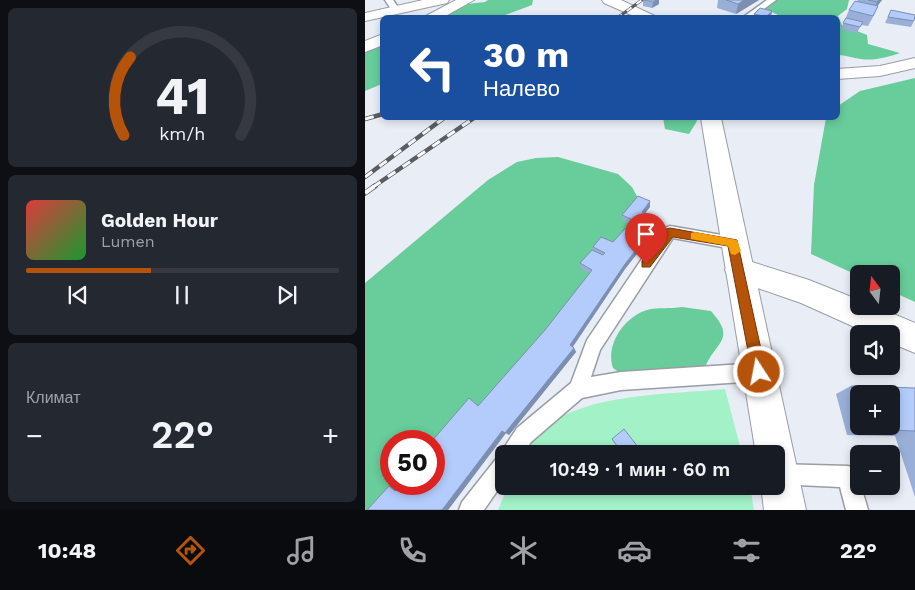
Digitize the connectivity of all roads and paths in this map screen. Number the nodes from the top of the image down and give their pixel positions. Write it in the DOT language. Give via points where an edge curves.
graph roads {
  1 [pos="442,0"];
  2 [pos="467,0"];
  3 [pos="609,0"];
  4 [pos="772,0"];
  5 [pos="393,5"];
  6 [pos="435,15"];
  7 [pos="645,15"];
  8 [pos="750,15"];
  9 [pos="365,17"];
  10 [pos="380,40"];
  11 [pos="365,47"];
  12 [pos="915,63"];
  13 [pos="840,74"];
  14 [pos="711,120"];
  15 [pos="736,256"];
  16 [pos="915,338"];
  17 [pos="759,372"];
  18 [pos="578,389"];
  19 [pos="517,445"];
  20 [pos="773,445"];
  21 [pos="495,475"];
  22 [pos="785,475"];
  23 [pos="470,510"];
  24 [pos="857,510"];
  1 -- 5 [label="street"];
  2 -- 6 [label="street"];
  3 -- 7 [label="street"];
  4 -- 8 [label="lane"];
  5 -- 9 [label="street"];
  10 -- 11 [label="street"];
  12 -- 13 [label="street" via="880,71"];
  14 -- 15 [label="street"];
  15 -- 16 [label="street" via="809,293"];
  15 -- 17 [label="street"];
  15 -- 18 [label="lane" via="670,232 593,346"];
  17 -- 18 [label="lane" via="621,381"];
  17 -- 20 [label="street"];
  18 -- 19 [label="lane"];
  21 -- 23 [label="lane"];
  22 -- 24 [label="lane" via="848,477"];
}
